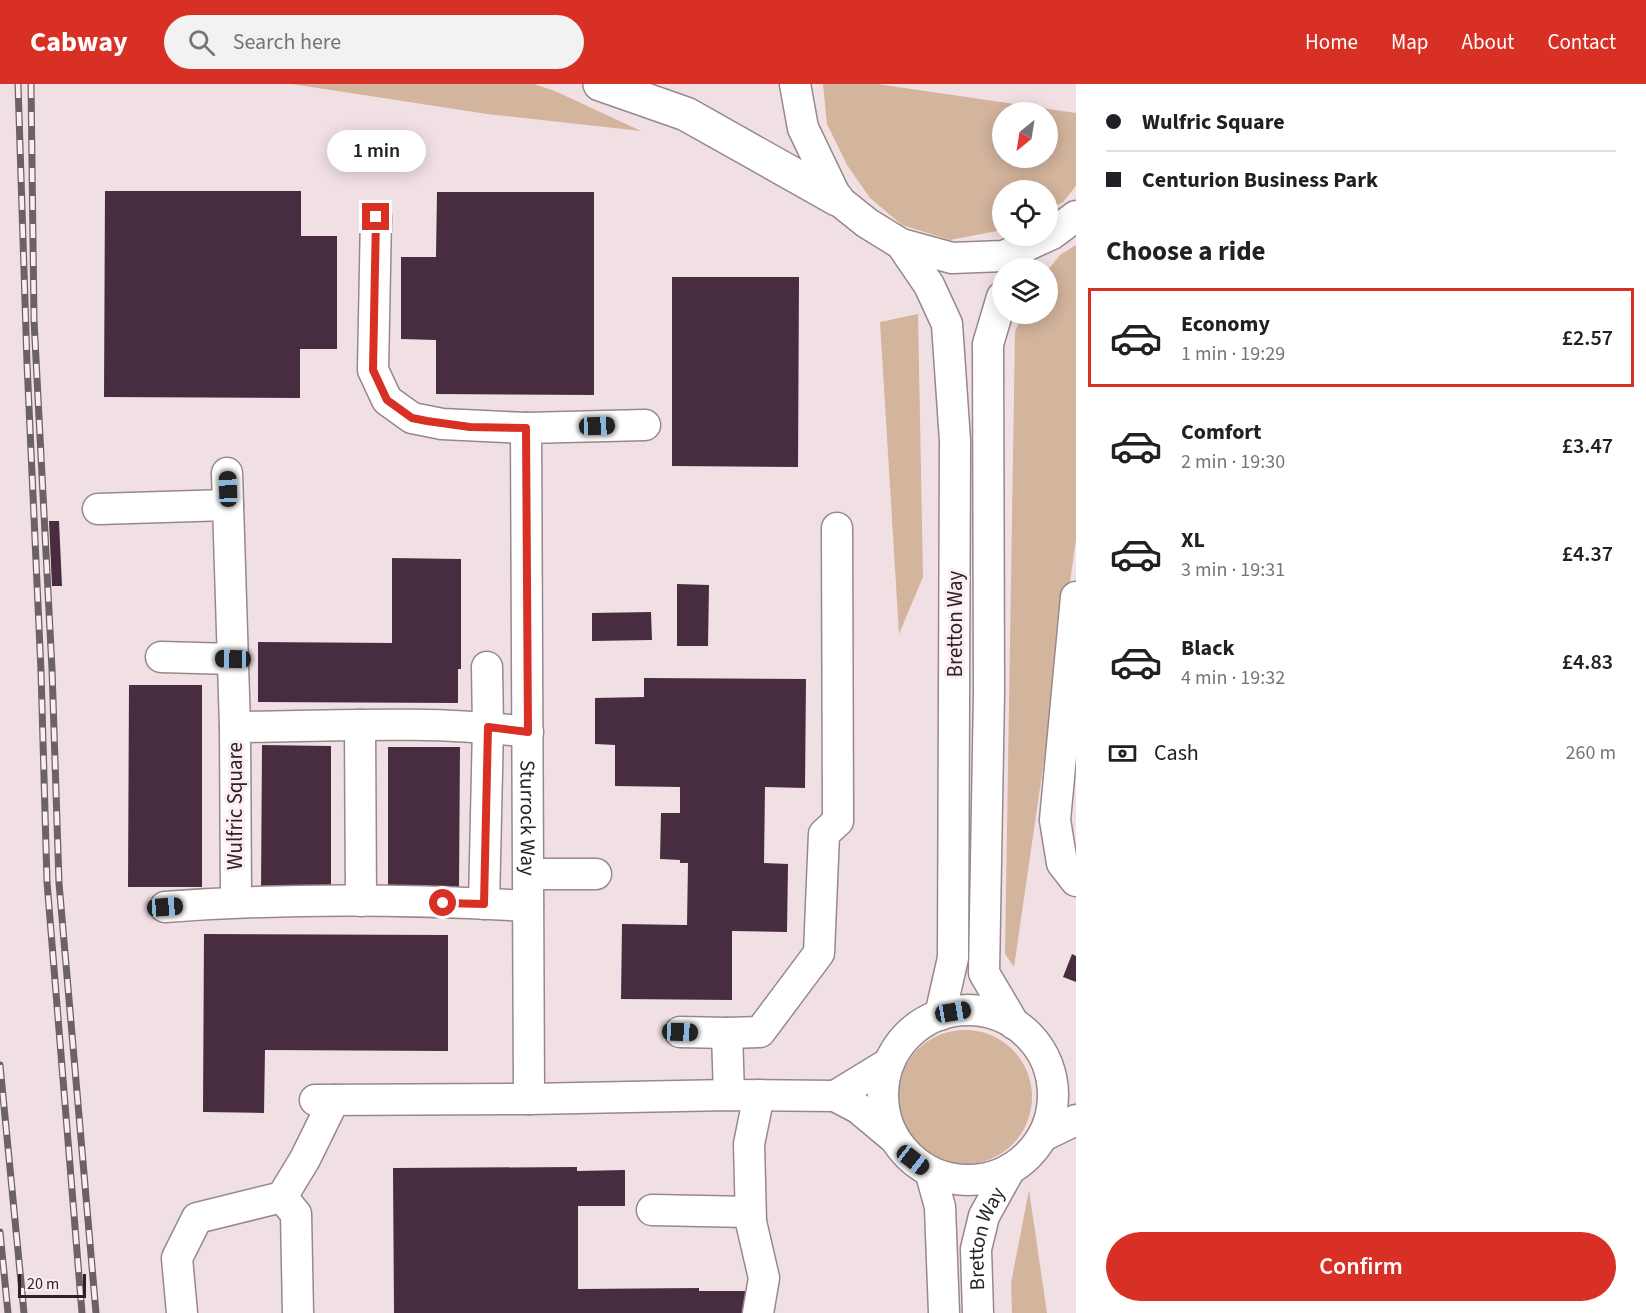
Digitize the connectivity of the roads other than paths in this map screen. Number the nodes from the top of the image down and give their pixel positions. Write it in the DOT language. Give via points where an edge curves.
graph roads {
  1 [pos="600,84"];
  2 [pos="795,84"];
  3 [pos="837,199"];
  4 [pos="1076,216"];
  5 [pos="376,217"];
  6 [pos="1058,230"];
  7 [pos="901,244"];
  8 [pos="1026,246"];
  9 [pos="1042,246"];
  10 [pos="1033,258"];
  11 [pos="994,324"];
  12 [pos="645,425"];
  13 [pos="526,428"];
  14 [pos="227,473"];
  15 [pos="228,505"];
  16 [pos="98,509"];
  17 [pos="837,528"];
  18 [pos="1076,597"];
  19 [pos="161,657"];
  20 [pos="233,659"];
  21 [pos="1072,664"];
  22 [pos="488,668"];
  23 [pos="360,725"];
  24 [pos="488,727"];
  25 [pos="235,728"];
  26 [pos="528,732"];
  27 [pos="529,874"];
  28 [pos="596,874"];
  29 [pos="1076,881"];
  30 [pos="361,901"];
  31 [pos="236,902"];
  32 [pos="484,904"];
  33 [pos="528,906"];
  34 [pos="165,907"];
  35 [pos="940,1015"];
  36 [pos="1014,1024"];
  37 [pos="680,1032"];
  38 [pos="728,1034"];
  39 [pos="1044,1056"];
  40 [pos="889,1063"];
  41 [pos="1076,1083"];
  42 [pos="729,1095"];
  43 [pos="759,1095"];
  44 [pos="835,1096"];
  45 [pos="529,1099"];
  46 [pos="1076,1120"];
  47 [pos="1043,1136"];
  48 [pos="894,1138"];
  49 [pos="1010,1169"];
  50 [pos="931,1174"];
  51 [pos="282,1197"];
  52 [pos="652,1210"];
  53 [pos="750,1212"];
  54 [pos="182,1313"];
  55 [pos="298,1313"];
  56 [pos="758,1313"];
  57 [pos="944,1313"];
  58 [pos="978,1313"];
  1 -- 3 [label="highway" via="686,114"];
  2 -- 3 [label="street" via="803,128"];
  3 -- 7 [label="street" via="867,224"];
  4 -- 6 [label="street"];
  5 -- 13 [label="street" via="373,370 387,400 412,418 470,427"];
  7 -- 8 [label="street" via="952,258 1004,256"];
  7 -- 35 [label="street, Bretton Way" via="929,285 947,324 955,441 953,958"];
  9 -- 10 [label="street"];
  11 -- 36 [label="street, Bretton Way" via="988,344 989,693 984,973"];
  12 -- 13 [label="street"];
  13 -- 26 [label="street, Sturrock Way"];
  14 -- 15 [label="street"];
  15 -- 16 [label="street"];
  15 -- 20 [label="street"];
  17 -- 38 [label="street" via="838,821 825,834 819,953 760,1032"];
  18 -- 21 [label="street"];
  19 -- 20 [label="street"];
  20 -- 25 [label="street"];
  21 -- 29 [label="street" via="1055,820 1062,863"];
  22 -- 24 [label="street"];
  23 -- 24 [label="street, Wulfric Square"];
  23 -- 25 [label="street, Wulfric Square"];
  23 -- 30 [label="street"];
  24 -- 26 [label="street, Wulfric Square"];
  24 -- 32 [label="street"];
  25 -- 31 [label="street, Wulfric Square"];
  26 -- 27 [label="street, Sturrock Way"];
  27 -- 28 [label="street"];
  27 -- 33 [label="street, Sturrock Way"];
  30 -- 31 [label="street, Wulfric Square"];
  30 -- 32 [label="street, Wulfric Square"];
  31 -- 34 [label="street, Wulfric Square"];
  32 -- 33 [label="street, Wulfric Square"];
  33 -- 45 [label="street, Sturrock Way"];
  35 -- 36 [label="street" via="965,1010 990,1013"];
  35 -- 40 [label="street" via="901,1042"];
  36 -- 39 [label="street"];
  37 -- 38 [label="street"];
  38 -- 42 [label="street"];
  39 -- 41 [label="street"];
  39 -- 47 [label="street" via="1052,1082 1052,1110"];
  40 -- 44 [label="street"];
  40 -- 48 [label="street" via="883,1088 885,1114"];
  42 -- 43 [label="street"];
  42 -- 45 [label="street"];
  43 -- 44 [label="street"];
  43 -- 53 [label="street" via="749,1144"];
  44 -- 48 [label="street" via="858,1108"];
  45 -- 51 [label="street" via="324,1100 305,1160"];
  46 -- 47 [label="street"];
  47 -- 49 [label="street" via="1029,1155"];
  48 -- 50 [label="street"];
  49 -- 50 [label="street" via="987,1178 962,1180"];
  49 -- 58 [label="street, Bretton Way" via="984,1216 976,1249"];
  50 -- 57 [label="street, Bretton Way" via="940,1207"];
  51 -- 54 [label="street" via="197,1218 177,1258"];
  51 -- 55 [label="street" via="296,1214"];
  52 -- 53 [label="street"];
  53 -- 56 [label="street" via="764,1278"];
}
